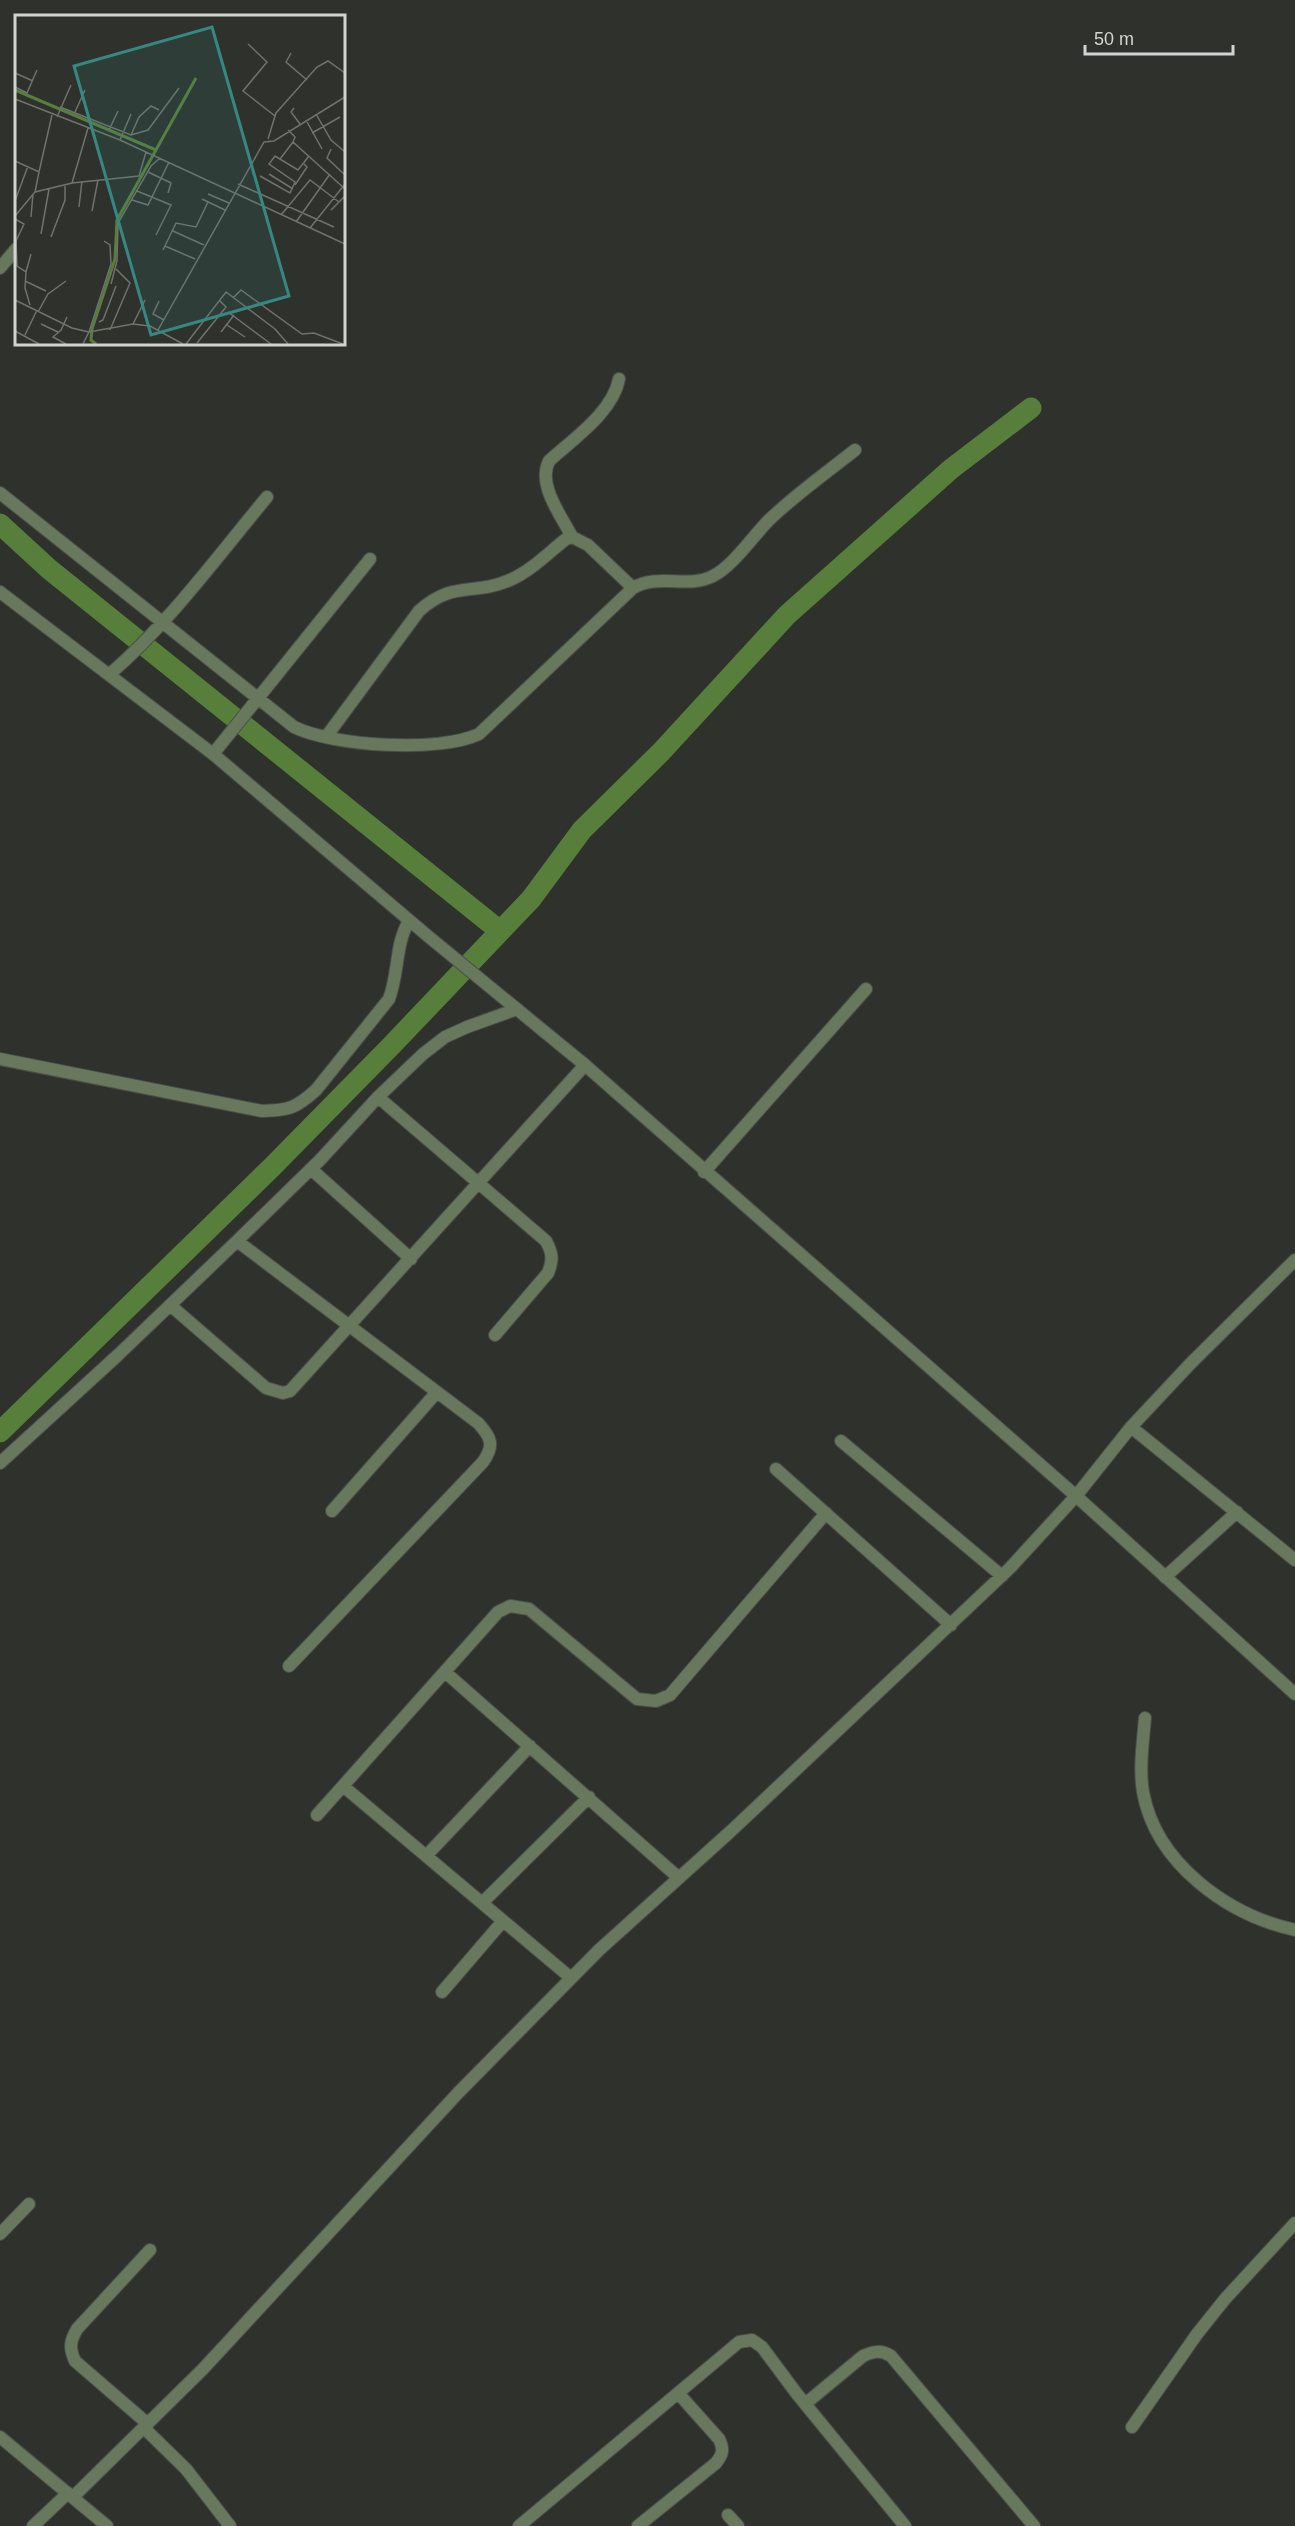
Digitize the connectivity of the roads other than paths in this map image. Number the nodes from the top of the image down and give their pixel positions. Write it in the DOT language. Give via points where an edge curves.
graph roads {
  1 [pos="15,250"];
  2 [pos="0,268"];
  3 [pos="619,378"];
  4 [pos="855,450"];
  5 [pos="0,493"];
  6 [pos="267,497"];
  7 [pos="572,537"];
  8 [pos="370,559"];
  9 [pos="633,588"];
  10 [pos="0,592"];
  11 [pos="163,621"];
  12 [pos="110,674"];
  13 [pos="257,698"];
  14 [pos="326,737"];
  15 [pos="213,754"];
  16 [pos="409,921"];
  17 [pos="866,989"];
  18 [pos="517,1009"];
  19 [pos="0,1059"];
  20 [pos="585,1065"];
  21 [pos="378,1097"];
  22 [pos="311,1169"];
  23 [pos="704,1172"];
  24 [pos="478,1183"];
  25 [pos="237,1240"];
  26 [pos="411,1258"];
  27 [pos="1295,1260"];
  28 [pos="170,1305"];
  29 [pos="351,1326"];
  30 [pos="495,1335"];
  31 [pos="437,1392"];
  32 [pos="1131,1427"];
  33 [pos="841,1441"];
  34 [pos="0,1463"];
  35 [pos="776,1470"];
  36 [pos="1076,1496"];
  37 [pos="332,1511"];
  38 [pos="1237,1512"];
  39 [pos="826,1513"];
  40 [pos="1295,1560"];
  41 [pos="1002,1576"];
  42 [pos="1165,1577"];
  43 [pos="951,1625"];
  44 [pos="289,1666"];
  45 [pos="445,1672"];
  46 [pos="1295,1694"];
  47 [pos="1144,1718"];
  48 [pos="530,1746"];
  49 [pos="343,1786"];
  50 [pos="589,1797"];
  51 [pos="318,1815"];
  52 [pos="426,1856"];
  53 [pos="679,1878"];
  54 [pos="482,1903"];
  55 [pos="503,1921"];
  56 [pos="1295,1931"];
  57 [pos="571,1978"];
  58 [pos="442,1992"];
  59 [pos="28,2204"];
  60 [pos="1295,2223"];
  61 [pos="0,2235"];
  62 [pos="150,2250"];
  63 [pos="678,2393"];
  64 [pos="805,2404"];
  65 [pos="146,2426"];
  66 [pos="1132,2427"];
  67 [pos="0,2437"];
  68 [pos="71,2495"];
  69 [pos="728,2515"];
  70 [pos="33,2526"];
  71 [pos="107,2526"];
  72 [pos="230,2526"];
  73 [pos="519,2526"];
  74 [pos="638,2526"];
  75 [pos="738,2526"];
  76 [pos="905,2526"];
  77 [pos="1034,2526"];
  1 -- 2 [label="street"];
  3 -- 7 [label="street" via="607,407 546,468 545,484"];
  4 -- 9 [label="street" via="789,502 714,576 653,580"];
  5 -- 11 [label="street"];
  6 -- 11 [label="street"];
  7 -- 9 [label="street" via="588,545"];
  7 -- 14 [label="street" via="509,581 434,598 419,611"];
  8 -- 13 [label="street"];
  9 -- 14 [label="street" via="479,734 451,743 419,745"];
  10 -- 12 [label="street"];
  11 -- 12 [label="street"];
  11 -- 13 [label="street"];
  12 -- 15 [label="street"];
  13 -- 14 [label="street" via="308,734"];
  13 -- 15 [label="street"];
  15 -- 16 [label="street"];
  16 -- 18 [label="street"];
  16 -- 19 [label="street" via="402,932 389,999 316,1090 286,1110 262,1111"];
  17 -- 23 [label="street"];
  18 -- 20 [label="street"];
  18 -- 21 [label="street" via="446,1037"];
  20 -- 23 [label="street"];
  20 -- 24 [label="street"];
  21 -- 22 [label="street"];
  21 -- 24 [label="street"];
  22 -- 25 [label="street"];
  22 -- 26 [label="street"];
  23 -- 36 [label="street"];
  24 -- 26 [label="street"];
  24 -- 30 [label="street" via="546,1241 553,1253 548,1273"];
  25 -- 28 [label="street"];
  25 -- 29 [label="street"];
  26 -- 29 [label="street"];
  27 -- 32 [label="street"];
  28 -- 29 [label="street" via="275,1392 290,1391"];
  28 -- 34 [label="street"];
  29 -- 31 [label="street"];
  31 -- 37 [label="street"];
  31 -- 44 [label="street" via="488,1434 492,1443 489,1453"];
  32 -- 36 [label="street"];
  32 -- 38 [label="street"];
  33 -- 41 [label="street"];
  35 -- 39 [label="street"];
  36 -- 41 [label="street"];
  36 -- 42 [label="street"];
  38 -- 40 [label="street"];
  38 -- 42 [label="street"];
  39 -- 43 [label="street"];
  39 -- 45 [label="street" via="664,1699 637,1699 529,1609 518,1606 498,1612"];
  41 -- 43 [label="street"];
  42 -- 46 [label="street"];
  43 -- 53 [label="street"];
  45 -- 48 [label="street"];
  45 -- 49 [label="street"];
  47 -- 56 [label="street" via="1143,1792 1156,1831 1180,1865 1198,1882 1253,1917"];
  48 -- 50 [label="street"];
  48 -- 52 [label="street"];
  49 -- 51 [label="street"];
  49 -- 52 [label="street"];
  50 -- 53 [label="street"];
  50 -- 54 [label="street"];
  52 -- 54 [label="street"];
  53 -- 57 [label="street"];
  54 -- 55 [label="street"];
  55 -- 57 [label="street"];
  55 -- 58 [label="street"];
  57 -- 65 [label="street"];
  59 -- 61 [label="street"];
  60 -- 66 [label="street" via="1197,2334"];
  62 -- 65 [label="street" via="76,2329 70,2351 75,2361"];
  63 -- 64 [label="street" via="739,2342 752,2340 762,2347"];
  63 -- 73 [label="street"];
  63 -- 74 [label="street" via="719,2439 722,2455"];
  64 -- 76 [label="street"];
  64 -- 77 [label="street" via="863,2356 872,2352 891,2356"];
  65 -- 68 [label="street"];
  65 -- 72 [label="street"];
  67 -- 68 [label="street"];
  68 -- 70 [label="street"];
  68 -- 71 [label="street"];
  69 -- 75 [label="street"];
}
